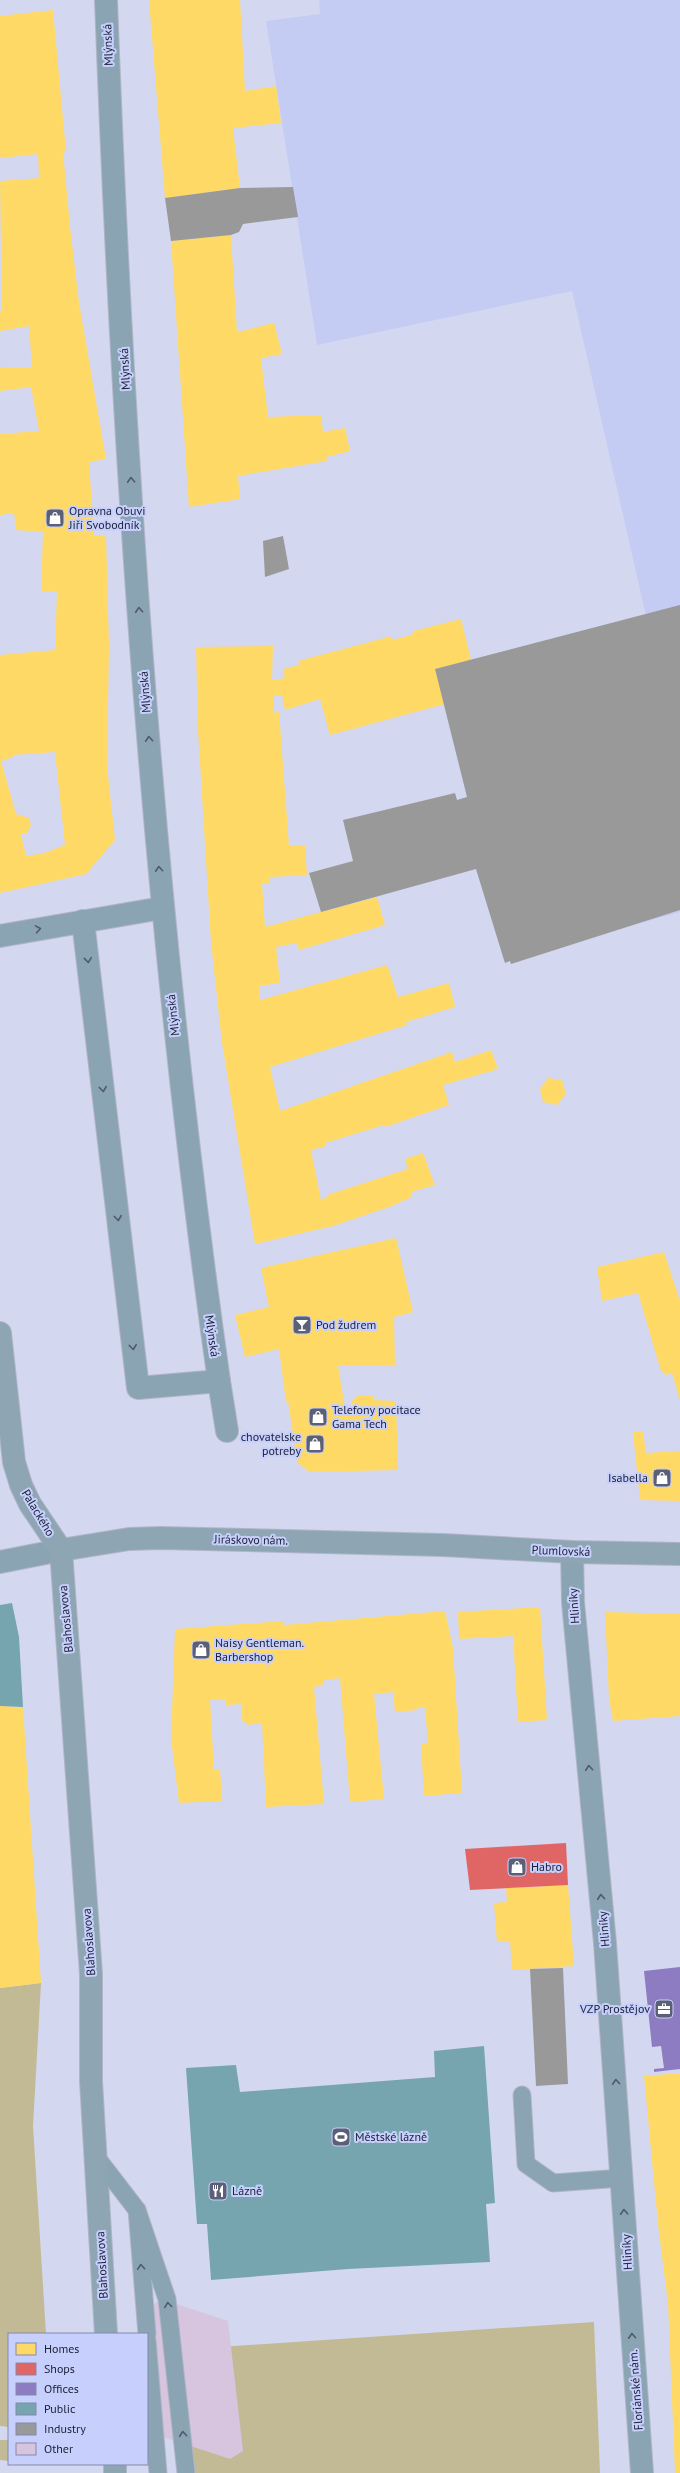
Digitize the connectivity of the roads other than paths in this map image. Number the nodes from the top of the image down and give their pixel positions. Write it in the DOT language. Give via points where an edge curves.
graph roads {
  1 [pos="106,0"];
  2 [pos="162,908"];
  3 [pos="83,921"];
  4 [pos="0,936"];
  5 [pos="0,1333"];
  6 [pos="219,1381"];
  7 [pos="227,1431"];
  8 [pos="443,1545"];
  9 [pos="61,1550"];
  10 [pos="572,1552"];
  11 [pos="680,1554"];
  12 [pos="0,1562"];
  13 [pos="522,2095"];
  14 [pos="97,2158"];
  15 [pos="622,2178"];
  16 [pos="137,2210"];
  17 [pos="630,2307"];
  18 [pos="106,2333"];
  19 [pos="147,2333"];
  20 [pos="148,2352"];
  21 [pos="158,2473"];
  22 [pos="186,2473"];
  23 [pos="642,2473"];
  2 -- 1 [label="street, Mlýnská, one-way" via="135,552"];
  2 -- 3 [label="street"];
  2 -- 6 [label="street, Mlýnská" via="193,1200"];
  4 -- 3 [label="street, one-way"];
  3 -- 6 [label="street, one-way" via="138,1388"];
  5 -- 9 [label="main road, Palackého" via="14,1462 30,1504"];
  6 -- 7 [label="street, Mlýnská"];
  8 -- 9 [label="main road, Jiráskovo nám." via="161,1538 129,1539"];
  8 -- 10 [label="main road, Plumlovská"];
  9 -- 12 [label="street"];
  9 -- 14 [label="main road, Blahoslavova" via="92,1974 91,2081"];
  10 -- 11 [label="main road, Plumlovská"];
  15 -- 10 [label="street, Hliníky, one-way" via="606,1943 573,1602"];
  13 -- 15 [label="lane" via="526,2164 553,2183"];
  14 -- 16 [label="lane"];
  14 -- 18 [label="main road, Blahoslavova"];
  17 -- 15 [label="street, Hliníky, one-way"];
  19 -- 16 [label="lane, one-way"];
  22 -- 16 [label="lane, one-way" via="167,2300"];
  23 -- 17 [label="street, Floriánské nám., one-way"];
  20 -- 21 [label="lane"];
}
